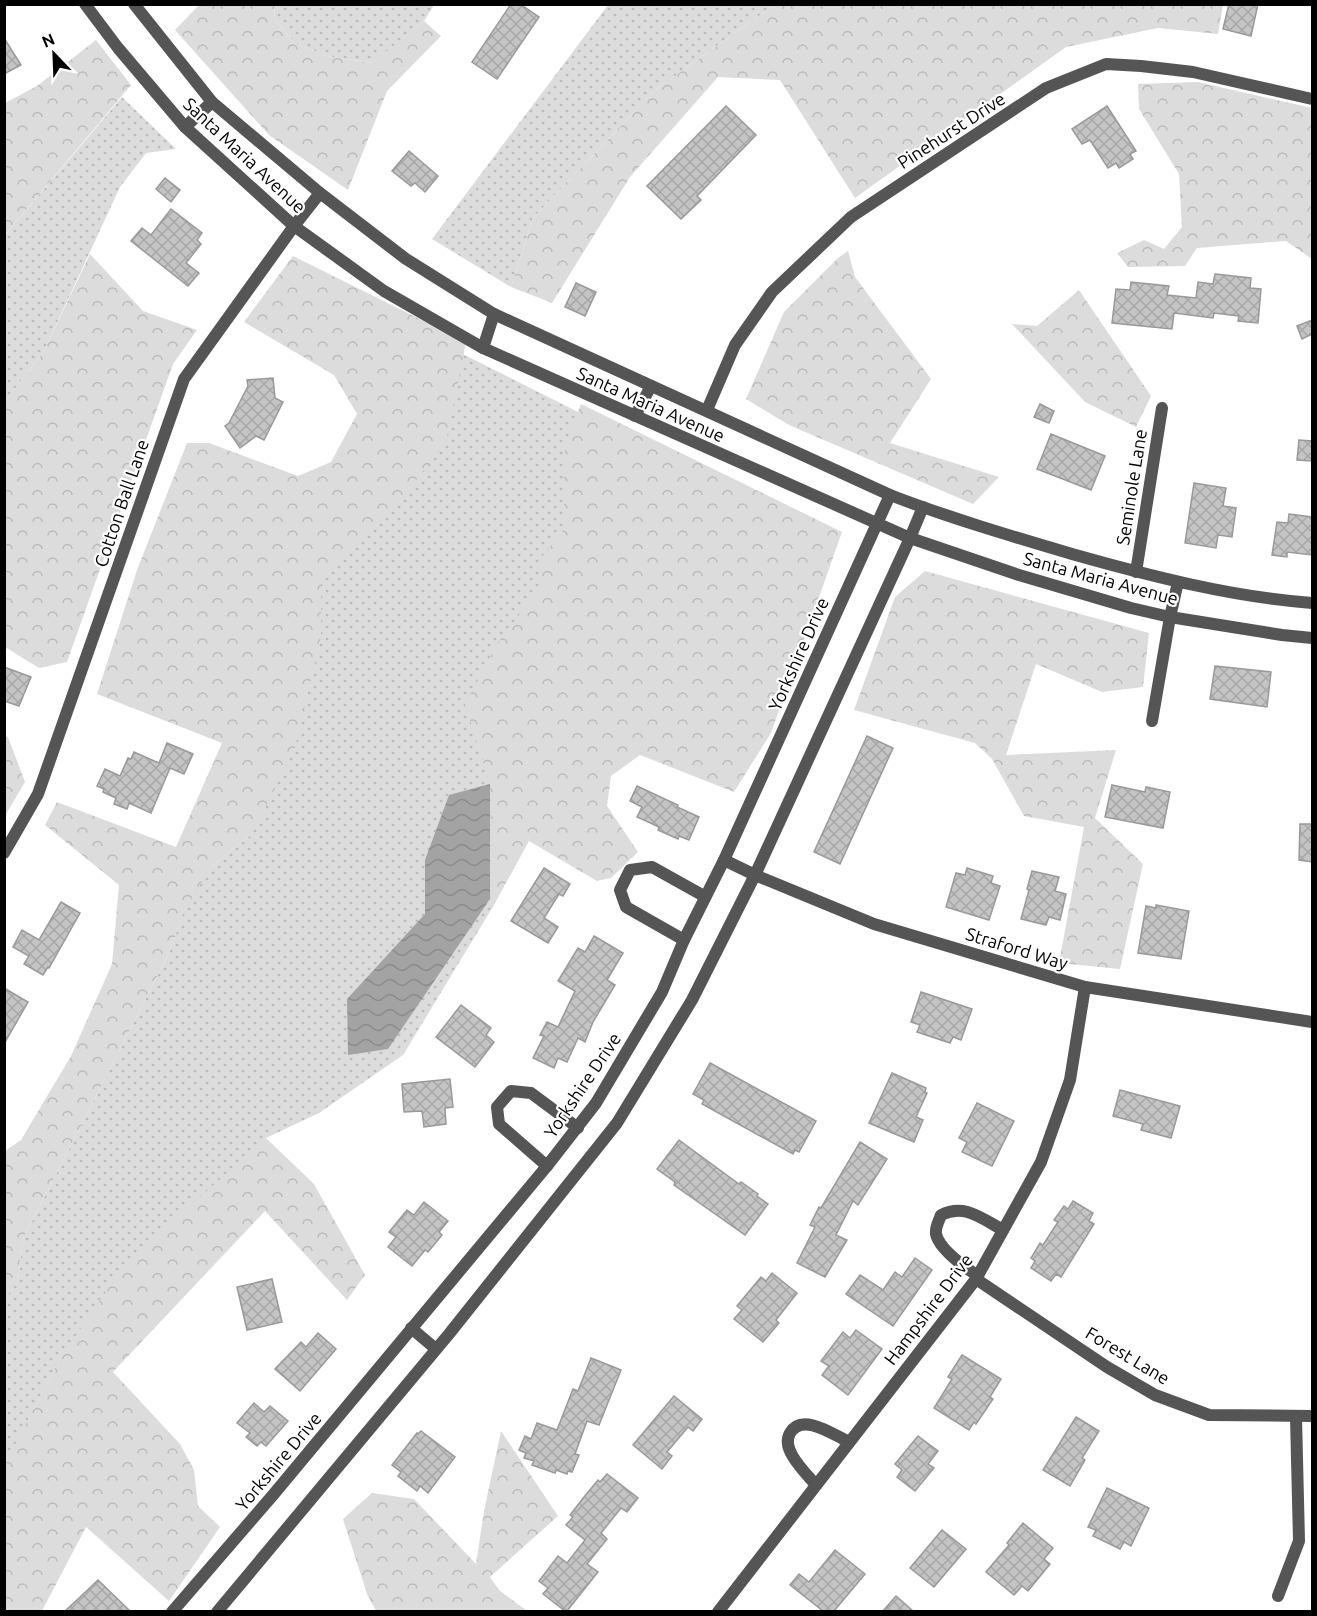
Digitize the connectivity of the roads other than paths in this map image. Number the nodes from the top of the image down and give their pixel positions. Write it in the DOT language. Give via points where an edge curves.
graph roads {
  1 [pos="85,4"];
  2 [pos="134,4"];
  3 [pos="1312,99"];
  4 [pos="212,102"];
  5 [pos="185,127"];
  6 [pos="320,193"];
  7 [pos="294,226"];
  8 [pos="494,314"];
  9 [pos="483,348"];
  10 [pos="651,386"];
  11 [pos="1162,408"];
  12 [pos="707,410"];
  13 [pos="635,416"];
  14 [pos="890,495"];
  15 [pos="923,507"];
  16 [pos="877,524"];
  17 [pos="910,538"];
  18 [pos="1136,572"];
  19 [pos="1178,582"];
  20 [pos="1312,603"];
  21 [pos="1170,617"];
  22 [pos="1312,638"];
  23 [pos="1152,721"];
  24 [pos="4,853"];
  25 [pos="724,860"];
  26 [pos="755,875"];
  27 [pos="704,896"];
  28 [pos="684,940"];
  29 [pos="1085,987"];
  30 [pos="1312,1022"];
  31 [pos="578,1128"];
  32 [pos="547,1166"];
  33 [pos="1003,1230"];
  34 [pos="977,1277"];
  35 [pos="411,1328"];
  36 [pos="436,1349"];
  37 [pos="1312,1416"];
  38 [pos="1296,1417"];
  39 [pos="849,1442"];
  40 [pos="816,1485"];
  41 [pos="1278,1596"];
  42 [pos="172,1611"];
  43 [pos="218,1611"];
  44 [pos="717,1611"];
  1 -- 5 [label="street, Santa Maria Avenue"];
  2 -- 4 [label="street, Santa Maria Avenue"];
  3 -- 12 [label="street, Pinehurst Drive" via="1193,72 1106,64 1046,88 851,218 772,292 735,345"];
  4 -- 5 [label="street"];
  4 -- 6 [label="street, Santa Maria Avenue"];
  5 -- 7 [label="street, Santa Maria Avenue"];
  6 -- 7 [label="street, Cotton Ball Lane"];
  6 -- 8 [label="street, Santa Maria Avenue" via="406,259"];
  7 -- 9 [label="street, Santa Maria Avenue" via="384,291"];
  7 -- 24 [label="street, Cotton Ball Lane" via="184,379 38,794"];
  8 -- 9 [label="street"];
  8 -- 10 [label="street, Santa Maria Avenue"];
  9 -- 13 [label="street, Santa Maria Avenue"];
  10 -- 12 [label="street, Santa Maria Avenue"];
  10 -- 13 [label="street"];
  11 -- 18 [label="street, Seminole Lane"];
  12 -- 14 [label="street, Santa Maria Avenue"];
  13 -- 16 [label="street, Santa Maria Avenue"];
  14 -- 15 [label="street, Santa Maria Avenue"];
  14 -- 16 [label="street, Yorkshire Drive"];
  15 -- 17 [label="street"];
  15 -- 18 [label="street, Santa Maria Avenue"];
  16 -- 17 [label="street, Santa Maria Avenue"];
  16 -- 25 [label="street, Yorkshire Drive"];
  17 -- 21 [label="street, Santa Maria Avenue" via="1019,575"];
  17 -- 26 [label="street"];
  18 -- 19 [label="street, Santa Maria Avenue"];
  19 -- 20 [label="street, Santa Maria Avenue"];
  19 -- 21 [label="street"];
  21 -- 22 [label="street, Santa Maria Avenue"];
  21 -- 23 [label="street"];
  25 -- 26 [label="street, Straford Way"];
  25 -- 27 [label="street, Yorkshire Drive"];
  26 -- 29 [label="street, Straford Way" via="874,924"];
  26 -- 36 [label="street" via="692,1000 617,1123"];
  27 -- 28 [label="street, Yorkshire Drive"];
  27 -- 28 [label="street" via="652,867 630,870 621,890 626,907"];
  28 -- 31 [label="street, Yorkshire Drive" via="662,992"];
  29 -- 30 [label="street, Straford Way"];
  29 -- 33 [label="street, Hampshire Drive" via="1070,1080 1041,1161"];
  31 -- 32 [label="street, Yorkshire Drive"];
  31 -- 32 [label="street" via="531,1093 511,1091 497,1107 499,1124"];
  32 -- 35 [label="street, Yorkshire Drive"];
  33 -- 34 [label="street, Hampshire Drive"];
  33 -- 34 [label="street, Forest Lane" via="965,1210 952,1209 941,1215 936,1235 942,1246"];
  34 -- 38 [label="street, Forest Lane" via="1155,1395 1209,1415"];
  34 -- 39 [label="street, Hampshire Drive"];
  35 -- 36 [label="street"];
  35 -- 42 [label="street, Yorkshire Drive"];
  36 -- 43 [label="street"];
  37 -- 38 [label="street, Forest Lane"];
  38 -- 41 [label="street" via="1299,1541"];
  39 -- 40 [label="street, Hampshire Drive"];
  39 -- 40 [label="street" via="813,1425 793,1428 787,1445"];
  40 -- 44 [label="street, Hampshire Drive"];
}
